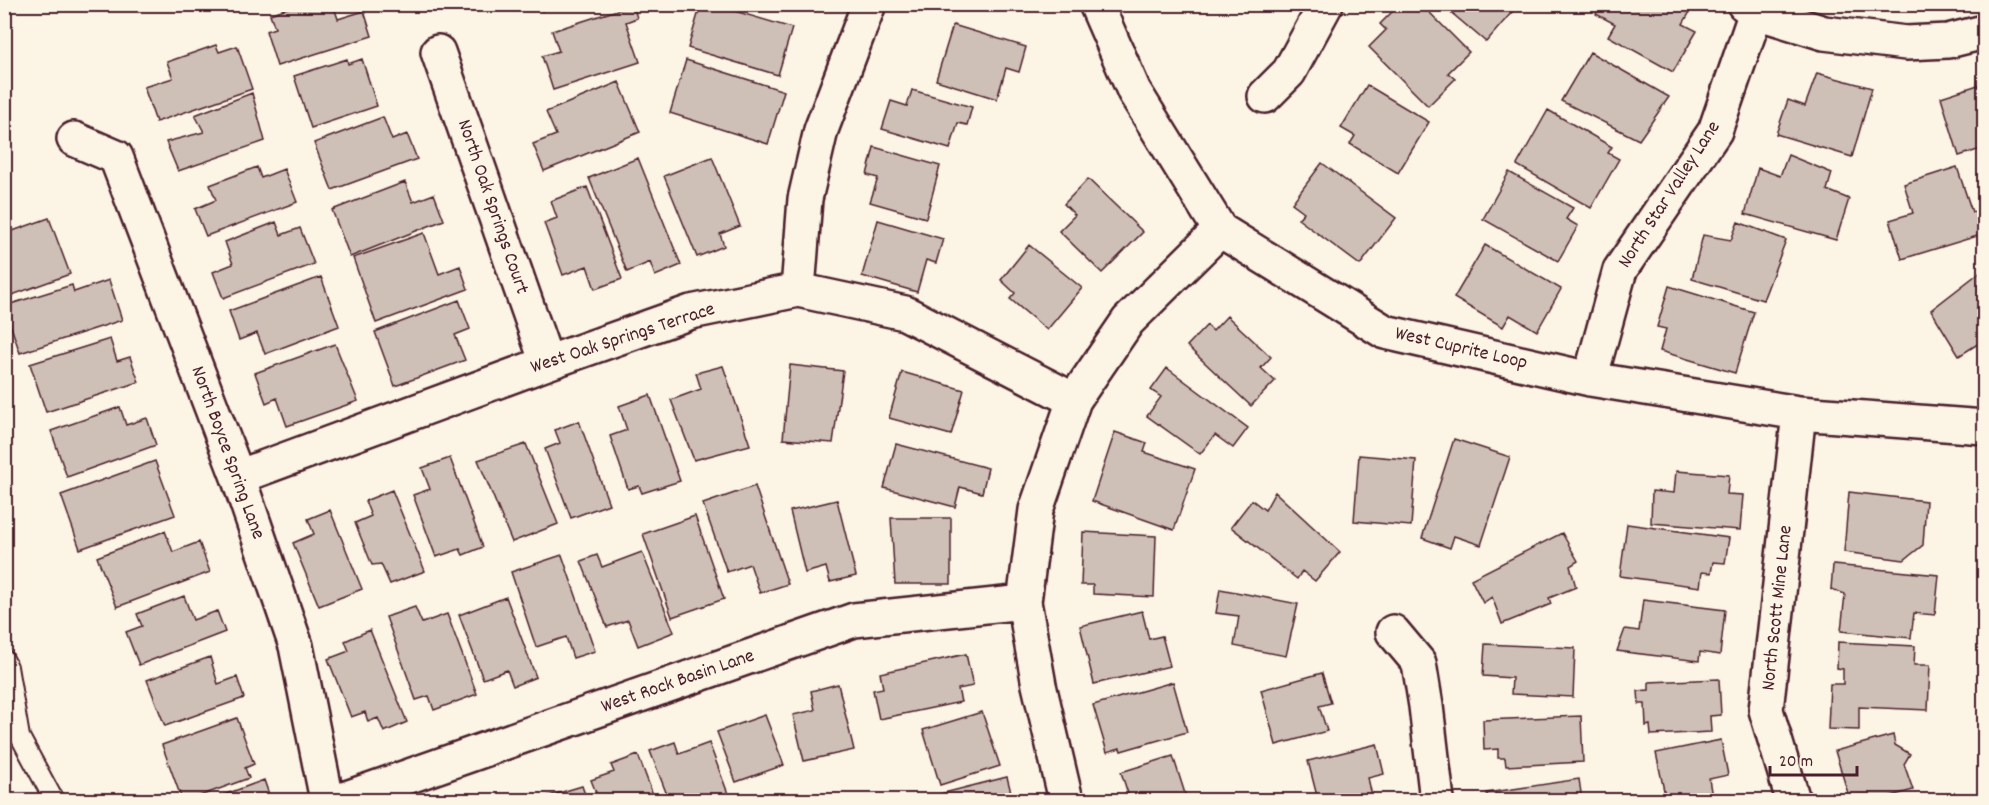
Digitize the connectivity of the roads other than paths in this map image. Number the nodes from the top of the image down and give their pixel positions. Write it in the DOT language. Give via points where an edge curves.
graph roads {
  1 [pos="869,4"];
  2 [pos="1096,4"];
  3 [pos="1326,4"];
  4 [pos="1750,8"];
  5 [pos="1984,33"];
  6 [pos="438,52"];
  7 [pos="1265,96"];
  8 [pos="74,139"];
  9 [pos="1220,230"];
  10 [pos="798,290"];
  11 [pos="547,363"];
  12 [pos="1590,379"];
  13 [pos="1074,400"];
  14 [pos="1799,413"];
  15 [pos="1984,427"];
  16 [pos="238,477"];
  17 [pos="1024,602"];
  18 [pos="1393,632"];
  19 [pos="4,659"];
  20 [pos="54,801"];
  21 [pos="327,801"];
  22 [pos="341,801"];
  23 [pos="1066,801"];
  24 [pos="1437,801"];
  25 [pos="1793,801"];
  1 -- 10 [label="street" via="821,130 805,199"];
  2 -- 9 [label="street, West Cuprite Loop" via="1134,91"];
  3 -- 7 [label="street" via="1289,72"];
  4 -- 5 [label="street" via="1824,33 1906,43 1948,41"];
  4 -- 12 [label="street, North Star Valley Lane" via="1715,132 1620,270"];
  6 -- 11 [label="street, North Oak Springs Court"];
  8 -- 16 [label="street, North Boyce Spring Lane" via="116,157"];
  9 -- 12 [label="street, West Cuprite Loop" via="1385,332"];
  9 -- 13 [label="street" via="1128,321"];
  10 -- 11 [label="street, West Oak Springs Terrace" via="691,312"];
  10 -- 13 [label="street, West Oak Springs Terrace" via="905,313"];
  11 -- 16 [label="street, West Oak Springs Terrace"];
  12 -- 14 [label="street, West Cuprite Loop"];
  13 -- 17 [label="street" via="1036,510"];
  14 -- 15 [label="street, West Cuprite Loop"];
  14 -- 25 [label="street, North Scott Mine Lane" via="1766,710"];
  16 -- 21 [label="street, North Boyce Spring Lane" via="296,646"];
  17 -- 22 [label="street, West Rock Basin Lane" via="854,620"];
  17 -- 23 [label="street"];
  18 -- 24 [label="street" via="1419,663"];
  19 -- 20 [label="lane" via="20,736"];
}
